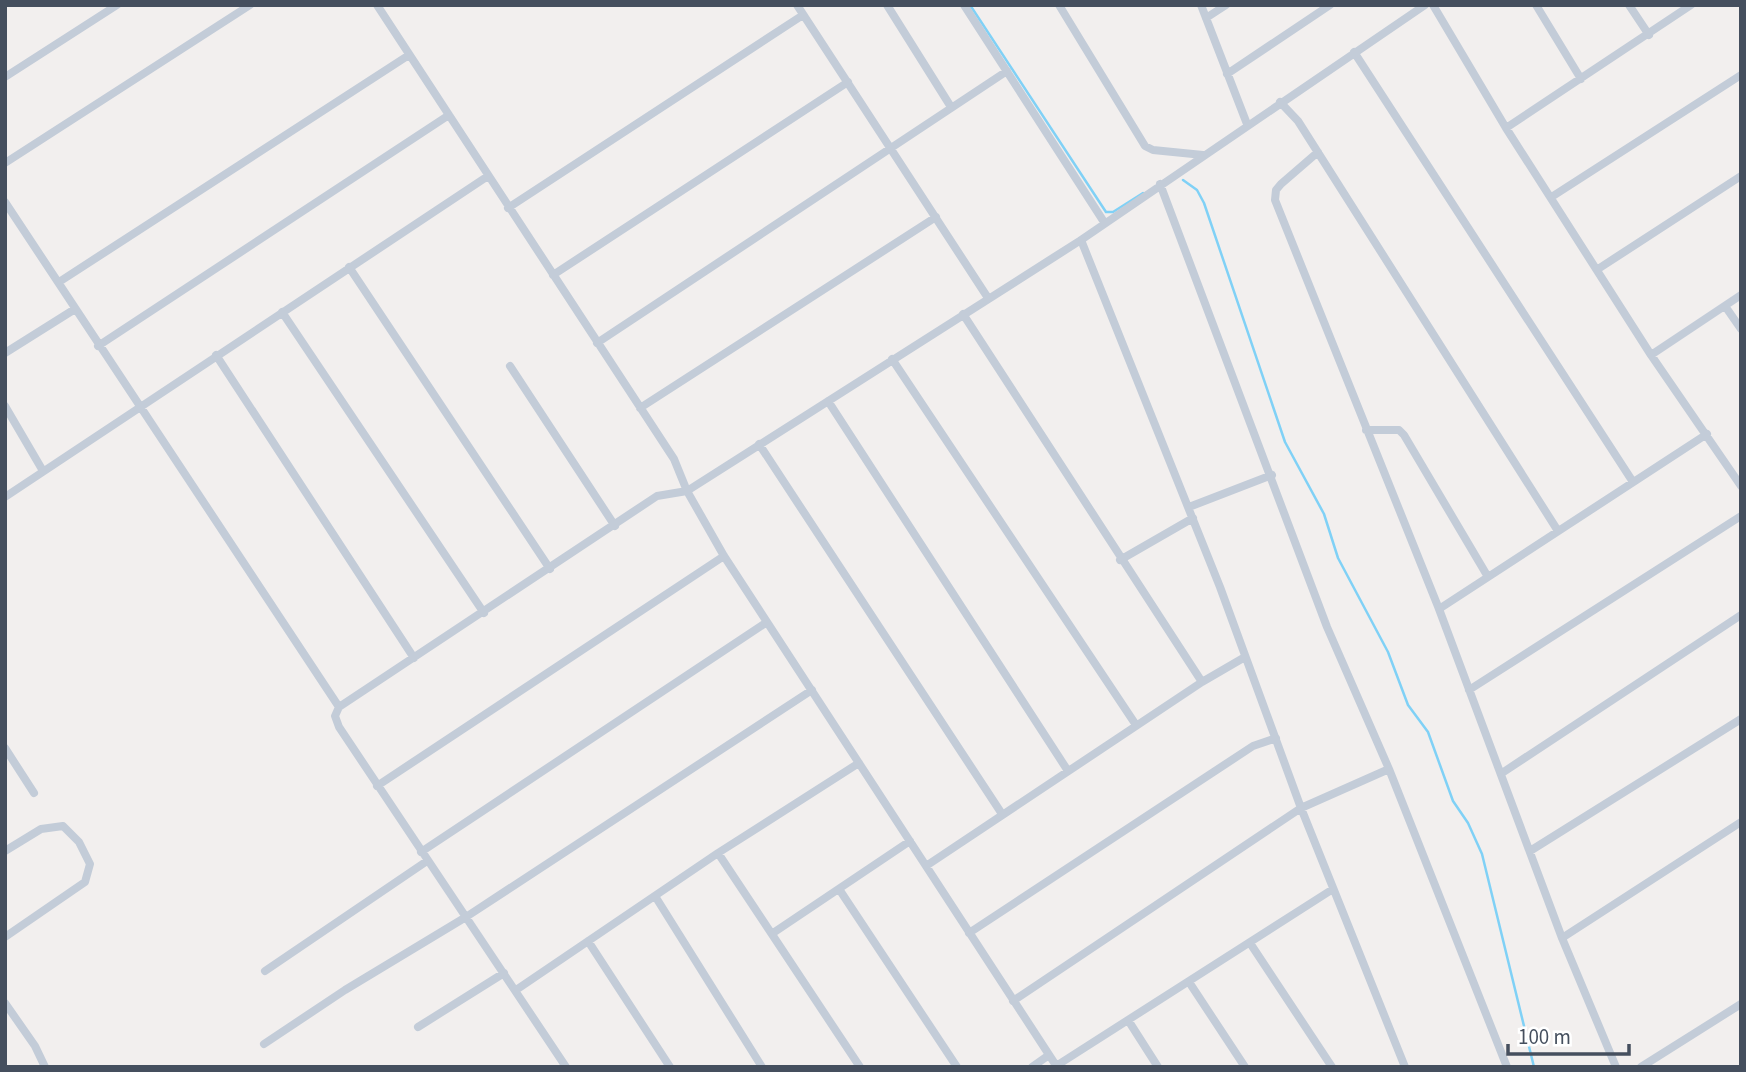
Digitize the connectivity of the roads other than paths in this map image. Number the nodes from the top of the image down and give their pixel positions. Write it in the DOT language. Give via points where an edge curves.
graph roads {
  1 [pos="117,5"];
  2 [pos="250,5"];
  3 [pos="377,5"];
  4 [pos="797,5"];
  5 [pos="887,5"];
  6 [pos="964,5"];
  7 [pos="1059,5"];
  8 [pos="1201,5"];
  9 [pos="1226,5"];
  10 [pos="1330,5"];
  11 [pos="1425,5"];
  12 [pos="1433,5"];
  13 [pos="1536,5"];
  14 [pos="1629,5"];
  15 [pos="1691,5"];
  16 [pos="803,15"];
  17 [pos="1206,18"];
  18 [pos="1649,35"];
  19 [pos="1354,52"];
  20 [pos="409,55"];
  21 [pos="1007,71"];
  22 [pos="1227,74"];
  23 [pos="1741,75"];
  24 [pos="5,77"];
  25 [pos="1581,79"];
  26 [pos="848,82"];
  27 [pos="1280,102"];
  28 [pos="951,107"];
  29 [pos="449,115"];
  30 [pos="1247,124"];
  31 [pos="1506,128"];
  32 [pos="891,146"];
  33 [pos="1318,152"];
  34 [pos="1203,155"];
  35 [pos="5,163"];
  36 [pos="488,176"];
  37 [pos="1741,176"];
  38 [pos="1160,184"];
  39 [pos="1553,197"];
  40 [pos="5,202"];
  41 [pos="509,208"];
  42 [pos="936,217"];
  43 [pos="1104,222"];
  44 [pos="1081,240"];
  45 [pos="349,267"];
  46 [pos="1598,270"];
  47 [pos="553,275"];
  48 [pos="59,282"];
  49 [pos="1741,295"];
  50 [pos="988,298"];
  51 [pos="1725,306"];
  52 [pos="75,309"];
  53 [pos="282,312"];
  54 [pos="963,314"];
  55 [pos="1741,329"];
  56 [pos="597,343"];
  57 [pos="98,346"];
  58 [pos="5,353"];
  59 [pos="216,355"];
  60 [pos="1651,355"];
  61 [pos="892,359"];
  62 [pos="510,366"];
  63 [pos="828,401"];
  64 [pos="139,405"];
  65 [pos="5,406"];
  66 [pos="640,408"];
  67 [pos="1366,430"];
  68 [pos="1707,434"];
  69 [pos="759,444"];
  70 [pos="43,471"];
  71 [pos="1272,475"];
  72 [pos="1633,482"];
  73 [pos="1741,486"];
  74 [pos="687,491"];
  75 [pos="5,497"];
  76 [pos="1189,507"];
  77 [pos="1741,516"];
  78 [pos="1193,518"];
  79 [pos="615,526"];
  80 [pos="1558,531"];
  81 [pos="724,556"];
  82 [pos="1120,560"];
  83 [pos="550,569"];
  84 [pos="1488,577"];
  85 [pos="1439,609"];
  86 [pos="484,613"];
  87 [pos="1741,615"];
  88 [pos="768,622"];
  89 [pos="1245,657"];
  90 [pos="414,658"];
  91 [pos="1202,682"];
  92 [pos="812,690"];
  93 [pos="1469,690"];
  94 [pos="338,707"];
  95 [pos="1741,719"];
  96 [pos="1136,725"];
  97 [pos="1276,738"];
  98 [pos="5,748"];
  99 [pos="859,763"];
  100 [pos="1390,769"];
  101 [pos="1068,771"];
  102 [pos="1502,774"];
  103 [pos="377,786"];
  104 [pos="34,793"];
  105 [pos="1301,808"];
  106 [pos="1002,814"];
  107 [pos="1741,822"];
  108 [pos="910,842"];
  109 [pos="5,851"];
  110 [pos="1530,851"];
  111 [pos="421,852"];
  112 [pos="718,853"];
  113 [pos="428,861"];
  114 [pos="926,866"];
  115 [pos="839,889"];
  116 [pos="1333,889"];
  117 [pos="654,896"];
  118 [pos="466,917"];
  119 [pos="773,933"];
  120 [pos="969,933"];
  121 [pos="5,937"];
  122 [pos="1562,938"];
  123 [pos="588,941"];
  124 [pos="1250,943"];
  125 [pos="265,971"];
  126 [pos="503,973"];
  127 [pos="1189,982"];
  128 [pos="516,990"];
  129 [pos="1013,1002"];
  130 [pos="1741,1004"];
  131 [pos="6,1008"];
  132 [pos="1128,1020"];
  133 [pos="418,1027"];
  134 [pos="264,1044"];
  135 [pos="1049,1055"];
  136 [pos="46,1067"];
  137 [pos="565,1067"];
  138 [pos="670,1067"];
  139 [pos="762,1067"];
  140 [pos="860,1067"];
  141 [pos="957,1067"];
  142 [pos="1032,1067"];
  143 [pos="1057,1067"];
  144 [pos="1158,1067"];
  145 [pos="1245,1067"];
  146 [pos="1332,1067"];
  147 [pos="1405,1067"];
  148 [pos="1507,1067"];
  149 [pos="1616,1067"];
  150 [pos="1641,1067"];
  1 -- 24 [label="street"];
  2 -- 35 [label="street"];
  3 -- 20 [label="street"];
  4 -- 16 [label="street"];
  5 -- 28 [label="street"];
  6 -- 21 [label="street"];
  7 -- 34 [label="street" via="1145,146"];
  8 -- 17 [label="street"];
  9 -- 17 [label="street"];
  10 -- 22 [label="street"];
  11 -- 19 [label="street"];
  12 -- 31 [label="street"];
  13 -- 25 [label="street"];
  14 -- 18 [label="street"];
  15 -- 18 [label="street"];
  16 -- 26 [label="street"];
  16 -- 41 [label="street"];
  17 -- 22 [label="street"];
  18 -- 25 [label="street"];
  19 -- 27 [label="street"];
  19 -- 72 [label="street"];
  20 -- 29 [label="street"];
  20 -- 48 [label="street"];
  21 -- 28 [label="street"];
  21 -- 43 [label="street"];
  22 -- 30 [label="street"];
  23 -- 39 [label="street"];
  25 -- 31 [label="street"];
  26 -- 32 [label="street"];
  26 -- 47 [label="street"];
  27 -- 30 [label="street"];
  27 -- 33 [label="street"];
  28 -- 32 [label="street"];
  29 -- 36 [label="street"];
  29 -- 57 [label="street"];
  30 -- 34 [label="street"];
  31 -- 39 [label="street"];
  32 -- 42 [label="street"];
  32 -- 56 [label="street"];
  33 -- 67 [label="street" via="1281,184 1275,200"];
  33 -- 80 [label="street"];
  34 -- 38 [label="street"];
  36 -- 41 [label="street"];
  36 -- 45 [label="street"];
  37 -- 46 [label="street"];
  38 -- 43 [label="street"];
  38 -- 71 [label="street"];
  39 -- 46 [label="street"];
  40 -- 48 [label="street"];
  41 -- 47 [label="street"];
  42 -- 50 [label="street"];
  42 -- 66 [label="street"];
  43 -- 44 [label="street"];
  44 -- 50 [label="street"];
  44 -- 76 [label="street"];
  45 -- 53 [label="street"];
  45 -- 83 [label="street"];
  46 -- 60 [label="street"];
  47 -- 56 [label="street"];
  48 -- 52 [label="street"];
  49 -- 51 [label="street"];
  50 -- 54 [label="street"];
  51 -- 55 [label="street"];
  51 -- 60 [label="street"];
  52 -- 57 [label="street"];
  52 -- 58 [label="street"];
  53 -- 59 [label="street"];
  53 -- 86 [label="street"];
  54 -- 61 [label="street"];
  54 -- 82 [label="street"];
  56 -- 66 [label="street"];
  57 -- 64 [label="street"];
  59 -- 64 [label="street"];
  59 -- 90 [label="street"];
  60 -- 68 [label="street"];
  61 -- 63 [label="street"];
  61 -- 96 [label="street"];
  62 -- 79 [label="street"];
  63 -- 69 [label="street"];
  63 -- 101 [label="street"];
  64 -- 70 [label="street"];
  64 -- 94 [label="street"];
  65 -- 70 [label="street"];
  66 -- 74 [label="street" via="674,459"];
  67 -- 84 [label="street" via="1399,430 1404,435"];
  67 -- 85 [label="street"];
  68 -- 72 [label="street"];
  68 -- 73 [label="street"];
  69 -- 74 [label="street"];
  69 -- 106 [label="street"];
  70 -- 75 [label="street"];
  71 -- 76 [label="street"];
  71 -- 100 [label="street" via="1327,627"];
  72 -- 80 [label="street"];
  74 -- 79 [label="street" via="657,496"];
  74 -- 81 [label="street"];
  76 -- 78 [label="street"];
  77 -- 93 [label="street"];
  78 -- 82 [label="street"];
  78 -- 89 [label="street"];
  79 -- 83 [label="street"];
  80 -- 84 [label="street"];
  81 -- 88 [label="street"];
  81 -- 103 [label="street"];
  82 -- 91 [label="street"];
  83 -- 86 [label="street"];
  84 -- 85 [label="street"];
  85 -- 93 [label="street"];
  86 -- 90 [label="street"];
  87 -- 102 [label="street"];
  88 -- 92 [label="street"];
  88 -- 111 [label="street"];
  89 -- 91 [label="street"];
  89 -- 97 [label="street"];
  90 -- 94 [label="street"];
  91 -- 96 [label="street"];
  92 -- 99 [label="street"];
  92 -- 118 [label="street"];
  93 -- 102 [label="street"];
  94 -- 103 [label="street" via="339,727"];
  95 -- 110 [label="street"];
  96 -- 101 [label="street"];
  97 -- 105 [label="street"];
  97 -- 120 [label="street" via="1253,746"];
  98 -- 104 [label="street"];
  99 -- 108 [label="street"];
  99 -- 112 [label="street"];
  100 -- 105 [label="street"];
  100 -- 148 [label="street"];
  101 -- 106 [label="street"];
  102 -- 110 [label="street"];
  103 -- 111 [label="street"];
  105 -- 116 [label="street"];
  105 -- 129 [label="street"];
  106 -- 114 [label="street"];
  107 -- 122 [label="street"];
  108 -- 114 [label="street"];
  108 -- 115 [label="street"];
  109 -- 121 [label="street" via="41,829 63,825 90,863 85,882"];
  110 -- 122 [label="street"];
  111 -- 113 [label="street"];
  112 -- 117 [label="street"];
  112 -- 119 [label="street"];
  113 -- 118 [label="street"];
  113 -- 125 [label="street"];
  114 -- 120 [label="street"];
  115 -- 119 [label="street"];
  115 -- 141 [label="street"];
  116 -- 124 [label="street"];
  116 -- 147 [label="street"];
  117 -- 123 [label="street"];
  117 -- 139 [label="street"];
  118 -- 126 [label="street"];
  118 -- 134 [label="street"];
  119 -- 140 [label="street"];
  120 -- 129 [label="street"];
  122 -- 149 [label="street"];
  123 -- 128 [label="street"];
  123 -- 138 [label="street"];
  124 -- 127 [label="street"];
  124 -- 146 [label="street"];
  126 -- 128 [label="street"];
  126 -- 133 [label="street"];
  127 -- 132 [label="street"];
  127 -- 145 [label="street"];
  128 -- 137 [label="street"];
  129 -- 135 [label="street"];
  130 -- 150 [label="street"];
  131 -- 136 [label="street"];
  132 -- 143 [label="street"];
  132 -- 144 [label="street"];
  135 -- 142 [label="street"];
  135 -- 143 [label="street"];
}
